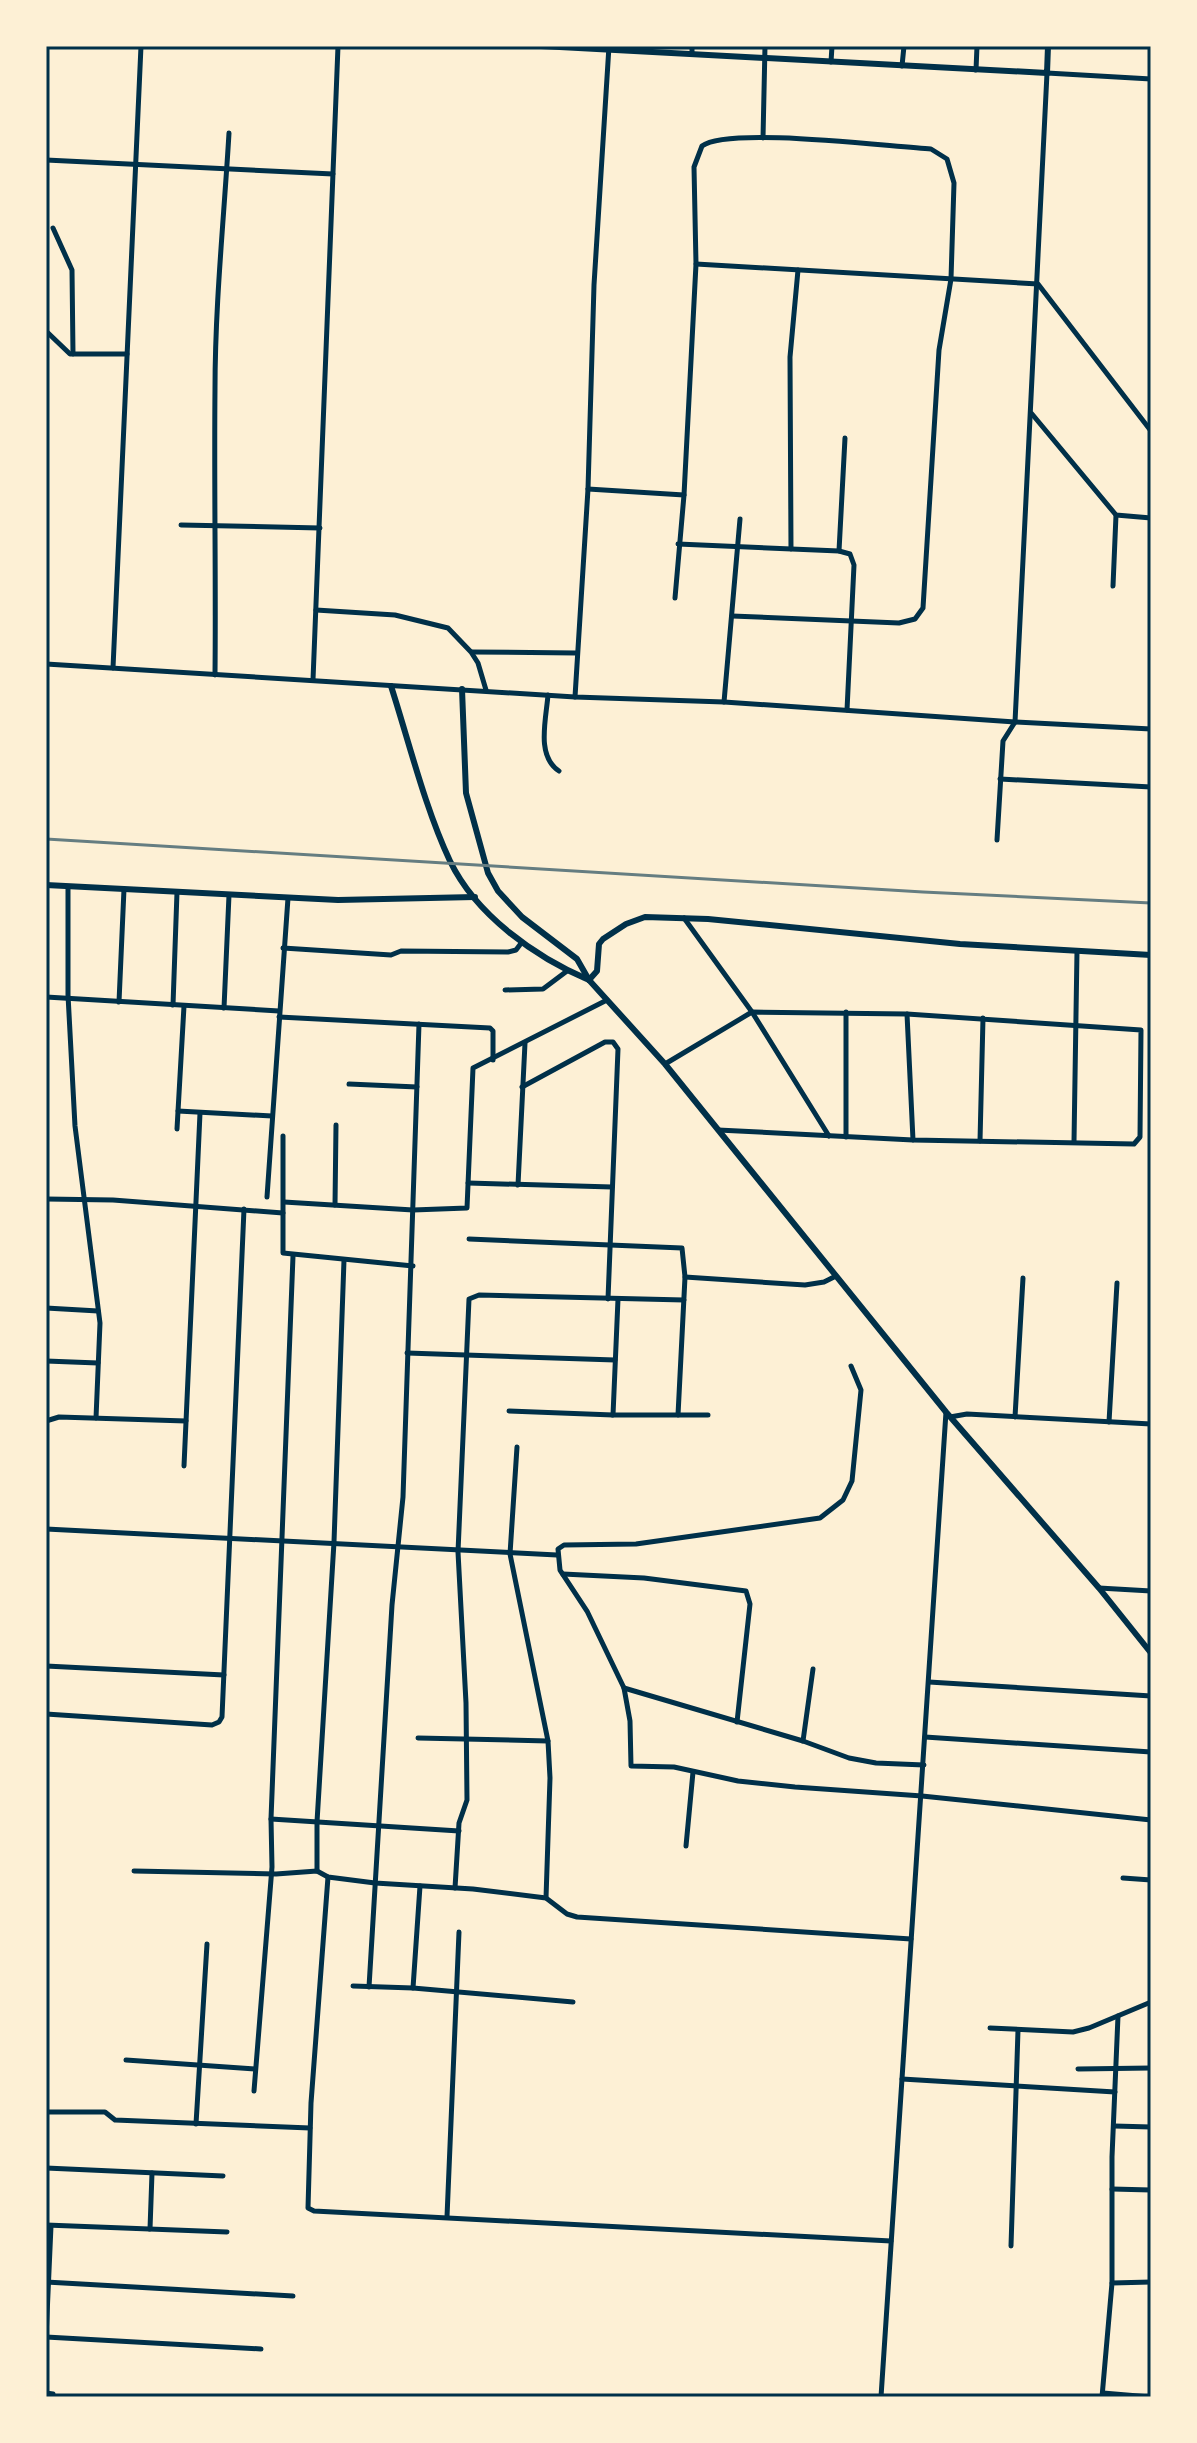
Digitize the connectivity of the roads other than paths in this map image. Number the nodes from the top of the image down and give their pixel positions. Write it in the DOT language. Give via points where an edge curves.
graph roads {
  1 [pos="141,46"];
  2 [pos="338,46"];
  3 [pos="544,46"];
  4 [pos="692,46"];
  5 [pos="765,46"];
  6 [pos="832,46"];
  7 [pos="904,46"];
  8 [pos="977,46"];
  9 [pos="1048,46"];
  10 [pos="609,48"];
  11 [pos="692,54"];
  12 [pos="765,58"];
  13 [pos="831,62"];
  14 [pos="902,66"];
  15 [pos="976,70"];
  16 [pos="1047,73"];
  17 [pos="1151,79"];
  18 [pos="229,133"];
  19 [pos="763,138"];
  20 [pos="46,160"];
  21 [pos="135,165"];
  22 [pos="227,169"];
  23 [pos="333,174"];
  24 [pos="53,228"];
  25 [pos="696,264"];
  26 [pos="798,270"];
  27 [pos="951,279"];
  28 [pos="1038,284"];
  29 [pos="46,331"];
  30 [pos="73,354"];
  31 [pos="127,354"];
  32 [pos="1031,412"];
  33 [pos="1151,431"];
  34 [pos="845,438"];
  35 [pos="588,489"];
  36 [pos="684,495"];
  37 [pos="1116,515"];
  38 [pos="1151,518"];
  39 [pos="740,519"];
  40 [pos="217,524"];
  41 [pos="181,525"];
  42 [pos="320,528"];
  43 [pos="678,544"];
  44 [pos="738,547"];
  45 [pos="791,549"];
  46 [pos="839,551"];
  47 [pos="1113,586"];
  48 [pos="675,598"];
  49 [pos="316,610"];
  50 [pos="732,616"];
  51 [pos="851,620"];
  52 [pos="471,652"];
  53 [pos="576,653"];
  54 [pos="46,664"];
  55 [pos="113,668"];
  56 [pos="215,675"];
  57 [pos="313,680"];
  58 [pos="391,686"];
  59 [pos="462,689"];
  60 [pos="486,690"];
  61 [pos="548,695"];
  62 [pos="575,697"];
  63 [pos="724,702"];
  64 [pos="847,710"];
  65 [pos="1015,722"];
  66 [pos="1151,729"];
  67 [pos="559,771"];
  68 [pos="1000,779"];
  69 [pos="1151,787"];
  70 [pos="997,840"];
  71 [pos="46,885"];
  72 [pos="68,887"];
  73 [pos="124,889"];
  74 [pos="177,892"];
  75 [pos="229,895"];
  76 [pos="475,897"];
  77 [pos="288,898"];
  78 [pos="684,918"];
  79 [pos="523,941"];
  80 [pos="283,948"];
  81 [pos="1077,951"];
  82 [pos="1151,955"];
  83 [pos="567,971"];
  84 [pos="589,980"];
  85 [pos="505,990"];
  86 [pos="46,997"];
  87 [pos="68,999"];
  88 [pos="607,1000"];
  89 [pos="119,1002"];
  90 [pos="173,1005"];
  91 [pos="184,1006"];
  92 [pos="224,1008"];
  93 [pos="752,1012"];
  94 [pos="846,1012"];
  95 [pos="279,1014"];
  96 [pos="907,1014"];
  97 [pos="983,1018"];
  98 [pos="419,1024"];
  99 [pos="1074,1025"];
  100 [pos="525,1043"];
  101 [pos="493,1060"];
  102 [pos="665,1064"];
  103 [pos="349,1084"];
  104 [pos="417,1087"];
  105 [pos="522,1087"];
  106 [pos="178,1111"];
  107 [pos="200,1113"];
  108 [pos="272,1116"];
  109 [pos="336,1125"];
  110 [pos="177,1129"];
  111 [pos="718,1130"];
  112 [pos="283,1136"];
  113 [pos="829,1136"];
  114 [pos="846,1137"];
  115 [pos="913,1140"];
  116 [pos="980,1141"];
  117 [pos="1074,1142"];
  118 [pos="468,1183"];
  119 [pos="518,1185"];
  120 [pos="612,1187"];
  121 [pos="267,1197"];
  122 [pos="46,1199"];
  123 [pos="86,1199"];
  124 [pos="284,1202"];
  125 [pos="335,1205"];
  126 [pos="195,1206"];
  127 [pos="244,1209"];
  128 [pos="413,1210"];
  129 [pos="283,1213"];
  130 [pos="469,1239"];
  131 [pos="610,1244"];
  132 [pos="293,1256"];
  133 [pos="344,1260"];
  134 [pos="413,1266"];
  135 [pos="836,1276"];
  136 [pos="685,1277"];
  137 [pos="1023,1278"];
  138 [pos="1117,1283"];
  139 [pos="608,1299"];
  140 [pos="618,1299"];
  141 [pos="684,1300"];
  142 [pos="46,1308"];
  143 [pos="98,1311"];
  144 [pos="407,1353"];
  145 [pos="467,1355"];
  146 [pos="615,1360"];
  147 [pos="46,1361"];
  148 [pos="98,1363"];
  149 [pos="851,1366"];
  150 [pos="509,1411"];
  151 [pos="948,1414"];
  152 [pos="613,1415"];
  153 [pos="678,1415"];
  154 [pos="708,1415"];
  155 [pos="1015,1417"];
  156 [pos="96,1418"];
  157 [pos="46,1421"];
  158 [pos="186,1421"];
  159 [pos="1109,1422"];
  160 [pos="1151,1424"];
  161 [pos="517,1447"];
  162 [pos="184,1466"];
  163 [pos="46,1529"];
  164 [pos="230,1539"];
  165 [pos="282,1541"];
  166 [pos="334,1542"];
  167 [pos="397,1547"];
  168 [pos="458,1552"];
  169 [pos="510,1554"];
  170 [pos="557,1555"];
  171 [pos="562,1574"];
  172 [pos="1099,1588"];
  173 [pos="1151,1591"];
  174 [pos="1151,1653"];
  175 [pos="46,1666"];
  176 [pos="813,1669"];
  177 [pos="224,1675"];
  178 [pos="929,1682"];
  179 [pos="624,1688"];
  180 [pos="1151,1696"];
  181 [pos="46,1714"];
  182 [pos="737,1722"];
  183 [pos="925,1737"];
  184 [pos="418,1738"];
  185 [pos="465,1739"];
  186 [pos="548,1741"];
  187 [pos="803,1741"];
  188 [pos="1151,1752"];
  189 [pos="924,1765"];
  190 [pos="693,1772"];
  191 [pos="922,1796"];
  192 [pos="271,1819"];
  193 [pos="1151,1820"];
  194 [pos="317,1822"];
  195 [pos="380,1826"];
  196 [pos="459,1831"];
  197 [pos="686,1846"];
  198 [pos="134,1871"];
  199 [pos="317,1871"];
  200 [pos="272,1874"];
  201 [pos="328,1877"];
  202 [pos="1123,1878"];
  203 [pos="1151,1880"];
  204 [pos="375,1883"];
  205 [pos="420,1886"];
  206 [pos="455,1888"];
  207 [pos="546,1898"];
  208 [pos="459,1932"];
  209 [pos="911,1939"];
  210 [pos="207,1944"];
  211 [pos="353,1986"];
  212 [pos="369,1987"];
  213 [pos="413,1988"];
  214 [pos="458,1992"];
  215 [pos="573,2002"];
  216 [pos="1151,2002"];
  217 [pos="1118,2016"];
  218 [pos="990,2028"];
  219 [pos="1018,2030"];
  220 [pos="126,2060"];
  221 [pos="201,2065"];
  222 [pos="1151,2068"];
  223 [pos="255,2069"];
  224 [pos="1078,2069"];
  225 [pos="1116,2069"];
  226 [pos="902,2079"];
  227 [pos="1016,2085"];
  228 [pos="254,2091"];
  229 [pos="1115,2092"];
  230 [pos="46,2112"];
  231 [pos="196,2124"];
  232 [pos="1114,2126"];
  233 [pos="1151,2127"];
  234 [pos="310,2128"];
  235 [pos="46,2168"];
  236 [pos="152,2173"];
  237 [pos="223,2176"];
  238 [pos="1112,2189"];
  239 [pos="1151,2190"];
  240 [pos="447,2217"];
  241 [pos="49,2226"];
  242 [pos="150,2229"];
  243 [pos="227,2232"];
  244 [pos="891,2241"];
  245 [pos="1011,2246"];
  246 [pos="48,2282"];
  247 [pos="1151,2282"];
  248 [pos="1112,2283"];
  249 [pos="293,2296"];
  250 [pos="46,2338"];
  251 [pos="261,2349"];
  252 [pos="1103,2395"];
  253 [pos="881,2397"];
  254 [pos="1150,2397"];
  1 -- 21 [label="street"];
  2 -- 23 [label="street"];
  3 -- 10 [label="street"];
  4 -- 11 [label="street"];
  5 -- 12 [label="street"];
  6 -- 13 [label="street"];
  7 -- 14 [label="street"];
  8 -- 15 [label="street"];
  9 -- 16 [label="street"];
  10 -- 11 [label="street"];
  10 -- 35 [label="street"];
  11 -- 12 [label="street"];
  12 -- 13 [label="street"];
  12 -- 19 [label="street"];
  13 -- 14 [label="street"];
  14 -- 15 [label="street"];
  15 -- 16 [label="street"];
  16 -- 17 [label="street"];
  16 -- 28 [label="street"];
  18 -- 22 [label="street"];
  19 -- 25 [label="street" via="720,139 702,146 694,167"];
  19 -- 27 [label="street" via="942,153 954,183"];
  20 -- 21 [label="street"];
  21 -- 22 [label="street"];
  21 -- 31 [label="street"];
  22 -- 23 [label="street"];
  22 -- 40 [label="street" via="216,345"];
  23 -- 42 [label="street"];
  24 -- 30 [label="street" via="72,270"];
  25 -- 26 [label="street"];
  25 -- 36 [label="street"];
  26 -- 27 [label="street"];
  26 -- 45 [label="street" via="790,357"];
  27 -- 28 [label="street"];
  27 -- 51 [label="street" via="939,350 925,604 908,622"];
  28 -- 32 [label="street"];
  28 -- 33 [label="street"];
  29 -- 30 [label="street"];
  30 -- 31 [label="street"];
  31 -- 55 [label="street"];
  32 -- 37 [label="street"];
  32 -- 65 [label="street"];
  34 -- 46 [label="street"];
  35 -- 36 [label="street"];
  35 -- 53 [label="street"];
  36 -- 43 [label="street"];
  37 -- 38 [label="street"];
  37 -- 47 [label="street"];
  39 -- 44 [label="street"];
  40 -- 41 [label="street"];
  40 -- 42 [label="street"];
  40 -- 56 [label="street"];
  42 -- 49 [label="street"];
  43 -- 44 [label="street"];
  43 -- 48 [label="street"];
  44 -- 45 [label="street"];
  44 -- 50 [label="street"];
  45 -- 46 [label="street"];
  46 -- 51 [label="street" via="850,554 854,565"];
  49 -- 52 [label="street" via="395,615 448,628"];
  49 -- 57 [label="street"];
  50 -- 51 [label="street"];
  50 -- 63 [label="street"];
  51 -- 64 [label="street"];
  52 -- 53 [label="street"];
  52 -- 60 [label="street"];
  53 -- 62 [label="street"];
  54 -- 55 [label="street"];
  55 -- 56 [label="street"];
  56 -- 57 [label="street"];
  57 -- 58 [label="street"];
  58 -- 59 [label="street"];
  58 -- 76 [label="street" via="451,863"];
  59 -- 60 [label="street"];
  59 -- 84 [label="street" via="466,793 488,873 522,917 577,959"];
  60 -- 61 [label="street"];
  61 -- 62 [label="street"];
  61 -- 67 [label="street" via="544,753"];
  62 -- 63 [label="street"];
  63 -- 64 [label="street"];
  64 -- 65 [label="street"];
  65 -- 66 [label="street"];
  65 -- 68 [label="street" via="1003,741"];
  68 -- 69 [label="street"];
  68 -- 70 [label="street"];
  71 -- 72 [label="street"];
  72 -- 73 [label="street"];
  72 -- 87 [label="street"];
  73 -- 74 [label="street"];
  73 -- 89 [label="street"];
  74 -- 75 [label="street"];
  74 -- 90 [label="street"];
  75 -- 77 [label="street"];
  75 -- 92 [label="street"];
  76 -- 77 [label="street"];
  76 -- 79 [label="street"];
  77 -- 80 [label="street"];
  78 -- 81 [label="street"];
  78 -- 84 [label="street" via="645,917 614,932 599,944 597,971"];
  78 -- 93 [label="street"];
  79 -- 80 [label="street" via="508,952 391,955"];
  79 -- 83 [label="street"];
  80 -- 95 [label="street"];
  81 -- 82 [label="street"];
  81 -- 99 [label="street"];
  83 -- 84 [label="street"];
  83 -- 85 [label="street" via="543,989"];
  84 -- 88 [label="street"];
  86 -- 87 [label="street"];
  87 -- 89 [label="street"];
  87 -- 123 [label="street" via="75,1126"];
  88 -- 100 [label="street"];
  88 -- 102 [label="street"];
  89 -- 90 [label="street"];
  90 -- 91 [label="street"];
  91 -- 92 [label="street"];
  91 -- 106 [label="street"];
  92 -- 95 [label="street"];
  93 -- 94 [label="street"];
  93 -- 102 [label="street"];
  93 -- 113 [label="street"];
  94 -- 96 [label="street"];
  94 -- 114 [label="street"];
  95 -- 98 [label="street"];
  95 -- 108 [label="street"];
  96 -- 97 [label="street"];
  96 -- 115 [label="street"];
  97 -- 99 [label="street"];
  97 -- 116 [label="street"];
  98 -- 101 [label="street" via="490,1028"];
  98 -- 104 [label="street"];
  99 -- 117 [label="street"];
  99 -- 117 [label="street" via="1141,1030 1139,1142"];
  100 -- 101 [label="street"];
  100 -- 105 [label="street"];
  101 -- 118 [label="street" via="472,1071"];
  102 -- 111 [label="street"];
  103 -- 104 [label="street"];
  104 -- 128 [label="street"];
  105 -- 119 [label="street"];
  105 -- 120 [label="street" via="605,1042 616,1045"];
  106 -- 107 [label="street"];
  106 -- 110 [label="street"];
  107 -- 108 [label="street"];
  107 -- 126 [label="street"];
  108 -- 121 [label="street"];
  109 -- 125 [label="street"];
  111 -- 113 [label="street"];
  111 -- 135 [label="street"];
  112 -- 124 [label="street"];
  113 -- 114 [label="street"];
  114 -- 115 [label="street"];
  115 -- 116 [label="street"];
  116 -- 117 [label="street"];
  118 -- 119 [label="street"];
  118 -- 128 [label="street" via="467,1208"];
  119 -- 120 [label="street"];
  120 -- 131 [label="street"];
  122 -- 123 [label="street"];
  123 -- 126 [label="street"];
  123 -- 143 [label="street"];
  124 -- 125 [label="street"];
  124 -- 129 [label="street"];
  125 -- 128 [label="street"];
  126 -- 127 [label="street"];
  126 -- 158 [label="street"];
  127 -- 129 [label="street"];
  127 -- 164 [label="street"];
  128 -- 134 [label="street"];
  129 -- 132 [label="street" via="282,1250"];
  130 -- 131 [label="street"];
  131 -- 136 [label="street" via="681,1247"];
  131 -- 139 [label="street"];
  132 -- 133 [label="street"];
  132 -- 165 [label="street"];
  133 -- 134 [label="street"];
  133 -- 166 [label="street"];
  134 -- 144 [label="street"];
  135 -- 136 [label="street" via="805,1285"];
  135 -- 151 [label="street"];
  136 -- 141 [label="street"];
  137 -- 155 [label="street"];
  138 -- 159 [label="street"];
  139 -- 140 [label="street"];
  139 -- 145 [label="street" via="471,1297"];
  140 -- 141 [label="street"];
  140 -- 146 [label="street"];
  141 -- 153 [label="street"];
  142 -- 143 [label="street"];
  143 -- 148 [label="street"];
  144 -- 145 [label="street"];
  144 -- 167 [label="street"];
  145 -- 146 [label="street"];
  145 -- 168 [label="street"];
  146 -- 152 [label="street"];
  147 -- 148 [label="street"];
  148 -- 156 [label="street"];
  149 -- 170 [label="street" via="861,1390 852,1481 843,1500 818,1519 636,1544 564,1545"];
  150 -- 152 [label="street"];
  151 -- 155 [label="street"];
  151 -- 172 [label="street"];
  151 -- 178 [label="street"];
  152 -- 153 [label="street"];
  153 -- 154 [label="street"];
  155 -- 159 [label="street"];
  156 -- 157 [label="street"];
  156 -- 158 [label="street"];
  158 -- 162 [label="street"];
  159 -- 160 [label="street"];
  161 -- 169 [label="street"];
  163 -- 164 [label="street"];
  164 -- 165 [label="street"];
  164 -- 177 [label="street"];
  165 -- 166 [label="street"];
  165 -- 192 [label="street"];
  166 -- 167 [label="street"];
  166 -- 194 [label="street"];
  167 -- 168 [label="street"];
  167 -- 195 [label="street"];
  168 -- 169 [label="street"];
  168 -- 185 [label="street"];
  169 -- 170 [label="street"];
  169 -- 186 [label="street"];
  170 -- 171 [label="street"];
  171 -- 179 [label="street" via="587,1611"];
  171 -- 182 [label="street" via="745,1590 750,1604"];
  172 -- 173 [label="street"];
  172 -- 174 [label="street"];
  175 -- 177 [label="street"];
  176 -- 187 [label="street"];
  177 -- 181 [label="street" via="222,1717 212,1725"];
  178 -- 180 [label="street"];
  178 -- 183 [label="street"];
  179 -- 182 [label="street"];
  179 -- 190 [label="street" via="631,1766"];
  182 -- 187 [label="street"];
  183 -- 188 [label="street"];
  183 -- 189 [label="street"];
  184 -- 185 [label="street"];
  185 -- 186 [label="street"];
  185 -- 196 [label="street" via="467,1800"];
  186 -- 207 [label="street"];
  187 -- 189 [label="street" via="864,1762"];
  189 -- 191 [label="street"];
  190 -- 191 [label="street" via="795,1787"];
  190 -- 197 [label="street"];
  191 -- 193 [label="street"];
  191 -- 209 [label="street"];
  192 -- 194 [label="street"];
  192 -- 200 [label="street"];
  194 -- 195 [label="street"];
  194 -- 199 [label="street"];
  195 -- 196 [label="street"];
  195 -- 204 [label="street"];
  196 -- 206 [label="street"];
  198 -- 200 [label="street"];
  199 -- 200 [label="street"];
  199 -- 201 [label="street"];
  200 -- 223 [label="street"];
  201 -- 204 [label="street"];
  201 -- 234 [label="street"];
  202 -- 203 [label="street"];
  204 -- 205 [label="street"];
  204 -- 212 [label="street"];
  205 -- 206 [label="street"];
  205 -- 213 [label="street"];
  206 -- 207 [label="street"];
  207 -- 209 [label="street" via="577,1917"];
  208 -- 214 [label="street"];
  209 -- 226 [label="street"];
  210 -- 221 [label="street"];
  211 -- 212 [label="street"];
  212 -- 213 [label="street"];
  213 -- 214 [label="street"];
  214 -- 215 [label="street"];
  214 -- 240 [label="street"];
  216 -- 217 [label="street"];
  217 -- 219 [label="street" via="1073,2032"];
  217 -- 225 [label="street"];
  218 -- 219 [label="street"];
  219 -- 227 [label="street"];
  220 -- 221 [label="street"];
  221 -- 223 [label="street"];
  221 -- 231 [label="street"];
  222 -- 225 [label="street"];
  223 -- 228 [label="street"];
  224 -- 225 [label="street"];
  225 -- 229 [label="street"];
  226 -- 227 [label="street"];
  226 -- 244 [label="street"];
  227 -- 229 [label="street"];
  227 -- 245 [label="street"];
  229 -- 232 [label="street"];
  230 -- 231 [label="street" via="105,2112 115,2120"];
  231 -- 234 [label="street"];
  232 -- 233 [label="street"];
  232 -- 238 [label="street"];
  234 -- 240 [label="street" via="308,2208"];
  235 -- 236 [label="street"];
  236 -- 237 [label="street"];
  236 -- 242 [label="street"];
  238 -- 239 [label="street"];
  238 -- 248 [label="street"];
  240 -- 244 [label="street"];
  241 -- 242 [label="street"];
  241 -- 246 [label="street"];
  242 -- 243 [label="street"];
  244 -- 253 [label="street"];
  246 -- 249 [label="street"];
  246 -- 250 [label="street"];
  247 -- 248 [label="street"];
  248 -- 252 [label="street"];
  250 -- 251 [label="street"];
  252 -- 254 [label="street"];
}
